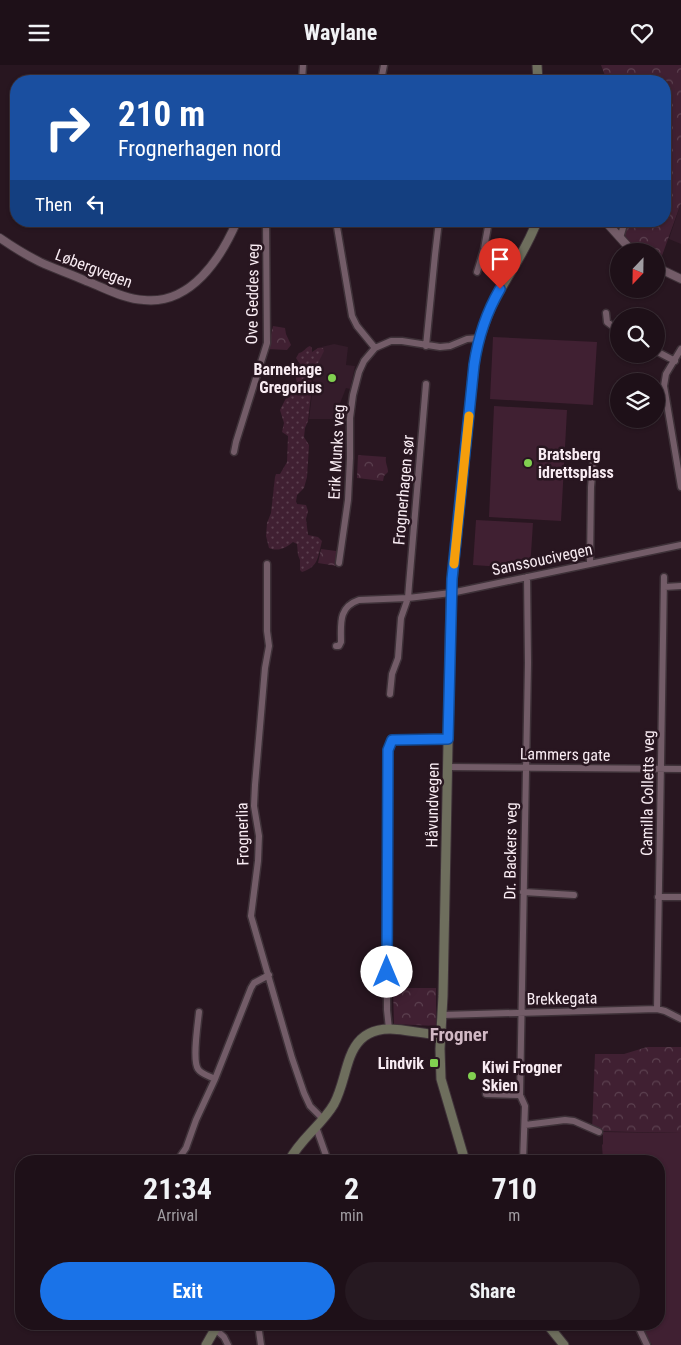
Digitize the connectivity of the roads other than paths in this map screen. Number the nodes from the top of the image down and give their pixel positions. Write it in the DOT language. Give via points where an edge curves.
graph roads {
  1 [pos="234,227"];
  2 [pos="266,227"];
  3 [pos="337,227"];
  4 [pos="438,227"];
  5 [pos="488,227"];
  6 [pos="534,227"];
  7 [pos="610,227"];
  8 [pos="623,227"];
  9 [pos="0,238"];
  10 [pos="620,238"];
  11 [pos="625,243"];
  12 [pos="665,271"];
  13 [pos="477,272"];
  14 [pos="681,279"];
  15 [pos="606,313"];
  16 [pos="610,324"];
  17 [pos="480,338"];
  18 [pos="426,346"];
  19 [pos="375,348"];
  20 [pos="681,349"];
  21 [pos="665,356"];
  22 [pos="674,361"];
  23 [pos="426,384"];
  24 [pos="234,452"];
  25 [pos="594,454"];
  26 [pos="681,487"];
  27 [pos="681,545"];
  28 [pos="339,563"];
  29 [pos="590,563"];
  30 [pos="267,564"];
  31 [pos="527,577"];
  32 [pos="664,577"];
  33 [pos="681,586"];
  34 [pos="664,587"];
  35 [pos="452,593"];
  36 [pos="408,598"];
  37 [pos="336,646"];
  38 [pos="390,694"];
  39 [pos="448,739"];
  40 [pos="448,767"];
  41 [pos="525,767"];
  42 [pos="661,769"];
  43 [pos="681,769"];
  44 [pos="523,892"];
  45 [pos="574,895"];
  46 [pos="658,897"];
  47 [pos="681,897"];
  48 [pos="269,975"];
  49 [pos="657,1009"];
  50 [pos="199,1012"];
  51 [pos="522,1013"];
  52 [pos="442,1015"];
  53 [pos="681,1019"];
  54 [pos="389,1029"];
  55 [pos="440,1035"];
  56 [pos="215,1079"];
  57 [pos="486,1094"];
  58 [pos="520,1095"];
  59 [pos="323,1119"];
  60 [pos="525,1125"];
  61 [pos="316,1127"];
  62 [pos="599,1131"];
  63 [pos="181,1155"];
  64 [pos="293,1155"];
  65 [pos="326,1155"];
  66 [pos="463,1155"];
  67 [pos="523,1155"];
  68 [pos="215,1330"];
  69 [pos="219,1330"];
  70 [pos="552,1330"];
  71 [pos="640,1330"];
  72 [pos="259,1331"];
  73 [pos="206,1345"];
  74 [pos="228,1345"];
  75 [pos="261,1345"];
  76 [pos="564,1345"];
  77 [pos="647,1345"];
  1 -- 9 [label="street, Løbergvegen" via="224,248 199,279 184,291 158,301 125,296 40,262"];
  2 -- 24 [label="street, Ove Geddes veg" via="267,343"];
  3 -- 19 [label="street" via="352,316"];
  4 -- 18 [label="street"];
  5 -- 13 [label="street"];
  6 -- 17 [label="main road, Håvundvegen" via="525,249 493,302"];
  7 -- 10 [label="street"];
  8 -- 10 [label="street"];
  10 -- 11 [label="street"];
  12 -- 14 [label="street"];
  15 -- 16 [label="street"];
  17 -- 18 [label="street" via="450,346"];
  17 -- 35 [label="main road, Håvundvegen" via="474,365"];
  18 -- 19 [label="street" via="391,341"];
  19 -- 28 [label="street, Erik Munks veg" via="364,361 353,395 348,500"];
  20 -- 22 [label="street"];
  21 -- 22 [label="street"];
  22 -- 26 [label="street" via="666,374 664,386"];
  23 -- 36 [label="street, Frognerhagen sør"];
  25 -- 29 [label="street"];
  27 -- 29 [label="street, Sanssoucivegen"];
  29 -- 31 [label="street, Sanssoucivegen"];
  30 -- 48 [label="street, Frognerlia" via="269,646 264,668 255,785 254,806 259,836 251,916"];
  31 -- 35 [label="street, Sanssoucivegen"];
  31 -- 41 [label="street, Dr. Backers veg"];
  32 -- 34 [label="street, Camilla Colletts veg"];
  33 -- 34 [label="street"];
  34 -- 42 [label="street, Camilla Colletts veg"];
  35 -- 36 [label="street, Sanssoucivegen"];
  35 -- 39 [label="main road, Håvundvegen"];
  36 -- 37 [label="street, Sanssoucivegen" via="352,603 342,616 341,642"];
  36 -- 38 [label="street" via="401,618 398,658"];
  39 -- 40 [label="main road, Håvundvegen"];
  39 -- 54 [label="street" via="392,740 388,750"];
  40 -- 41 [label="street, Lammers gate"];
  40 -- 52 [label="main road, Håvundvegen"];
  41 -- 42 [label="street, Lammers gate"];
  41 -- 44 [label="street, Dr. Backers veg"];
  42 -- 43 [label="street, Lammers gate"];
  42 -- 46 [label="street, Camilla Colletts veg"];
  44 -- 45 [label="street"];
  44 -- 51 [label="street, Dr. Backers veg"];
  46 -- 47 [label="street"];
  46 -- 49 [label="street, Camilla Colletts veg"];
  48 -- 56 [label="street" via="251,988"];
  48 -- 59 [label="street, Frognerlia" via="304,1093 310,1106"];
  49 -- 51 [label="street, Brekkegata"];
  49 -- 53 [label="street, Brekkegata"];
  50 -- 56 [label="street" via="196,1065 202,1073"];
  51 -- 52 [label="street, Brekkegata"];
  51 -- 58 [label="street, Dr. Backers veg"];
  52 -- 55 [label="main road, Håvundvegen"];
  54 -- 55 [label="main road"];
  54 -- 59 [label="main road" via="372,1032 359,1041 350,1057 338,1097"];
  55 -- 66 [label="main road, Håvundvegen" via="442,1079"];
  56 -- 63 [label="street"];
  57 -- 58 [label="street"];
  58 -- 60 [label="street, Dr. Backers veg" via="525,1107"];
  59 -- 61 [label="main road"];
  60 -- 62 [label="street" via="565,1119"];
  60 -- 67 [label="street, Dr. Backers veg"];
  61 -- 64 [label="main road"];
  61 -- 65 [label="street"];
  68 -- 73 [label="main road"];
  69 -- 74 [label="street"];
  70 -- 76 [label="main road"];
  71 -- 77 [label="street"];
  72 -- 75 [label="street"];
}
